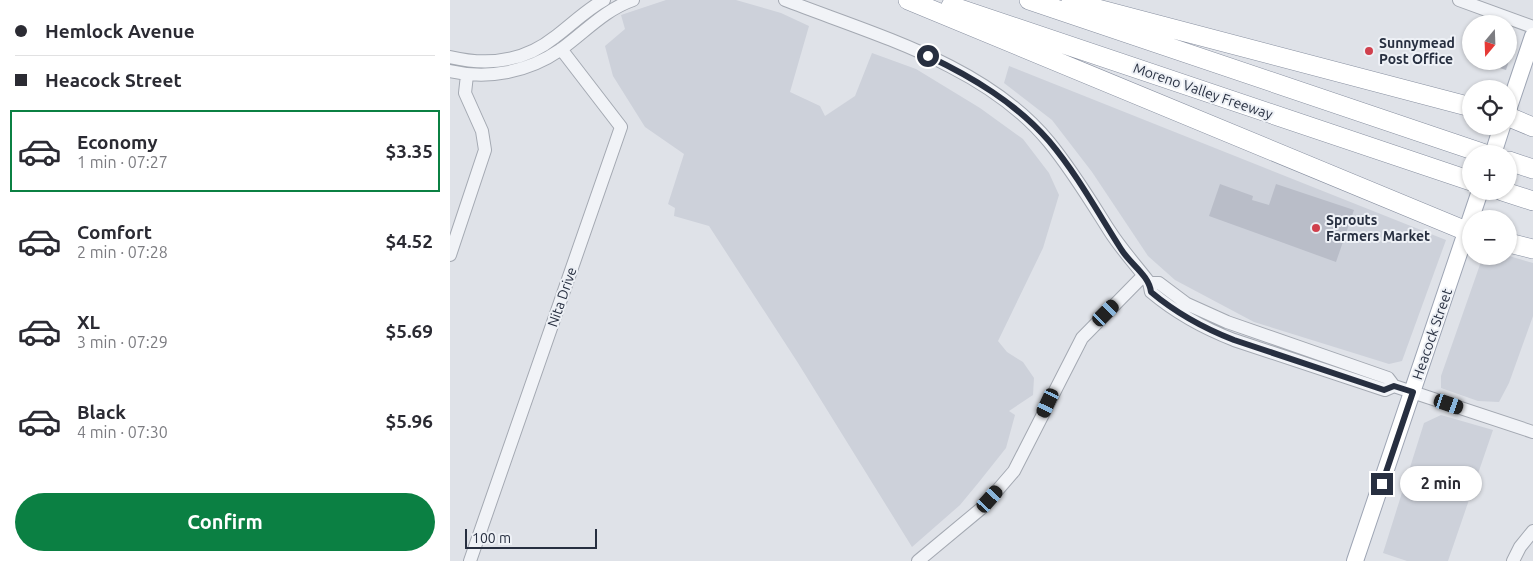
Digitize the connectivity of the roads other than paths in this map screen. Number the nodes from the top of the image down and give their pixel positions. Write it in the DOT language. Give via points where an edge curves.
graph roads {
  1 [pos="604,0"];
  2 [pos="633,0"];
  3 [pos="785,0"];
  4 [pos="908,0"];
  5 [pos="935,0"];
  6 [pos="1029,0"];
  7 [pos="1065,0"];
  8 [pos="1459,0"];
  9 [pos="1533,27"];
  10 [pos="1533,36"];
  11 [pos="560,49"];
  12 [pos="450,57"];
  13 [pos="450,71"];
  14 [pos="467,75"];
  15 [pos="1517,83"];
  16 [pos="1462,105"];
  17 [pos="1517,121"];
  18 [pos="1533,127"];
  19 [pos="1462,146"];
  20 [pos="1462,178"];
  21 [pos="1517,196"];
  22 [pos="1533,201"];
  23 [pos="1462,230"];
  24 [pos="1517,245"];
  25 [pos="1533,249"];
  26 [pos="1462,253"];
  27 [pos="450,255"];
  28 [pos="1146,279"];
  29 [pos="1413,392"];
  30 [pos="1533,432"];
  31 [pos="1533,531"];
  32 [pos="470,561"];
  33 [pos="918,561"];
  34 [pos="1355,561"];
  35 [pos="1513,561"];
  1 -- 12 [label="street" via="553,39 512,60 487,63"];
  2 -- 11 [label="street" via="588,26"];
  3 -- 28 [label="street" via="928,56 959,71 1004,100 1049,141 1123,252"];
  4 -- 23 [label="highway"];
  5 -- 20 [label="highway, Moreno Valley Freeway"];
  6 -- 19 [label="highway"];
  7 -- 16 [label="highway"];
  8 -- 9 [label="street"];
  10 -- 15 [label="main road"];
  11 -- 14 [label="street" via="511,72"];
  11 -- 32 [label="street, Nita Drive" via="621,126"];
  13 -- 14 [label="street"];
  14 -- 27 [label="street" via="465,93 482,131 485,150"];
  17 -- 18 [label="highway"];
  21 -- 22 [label="highway"];
  24 -- 25 [label="highway"];
  26 -- 29 [label="main road, Heacock Street"];
  28 -- 29 [label="street" via="1159,283 1186,304 1205,313 1388,378 1394,386"];
  28 -- 33 [label="street" via="1082,338 1014,471 983,507"];
  29 -- 30 [label="street"];
  29 -- 34 [label="main road, Heacock Street"];
  31 -- 35 [label="street"];
}
